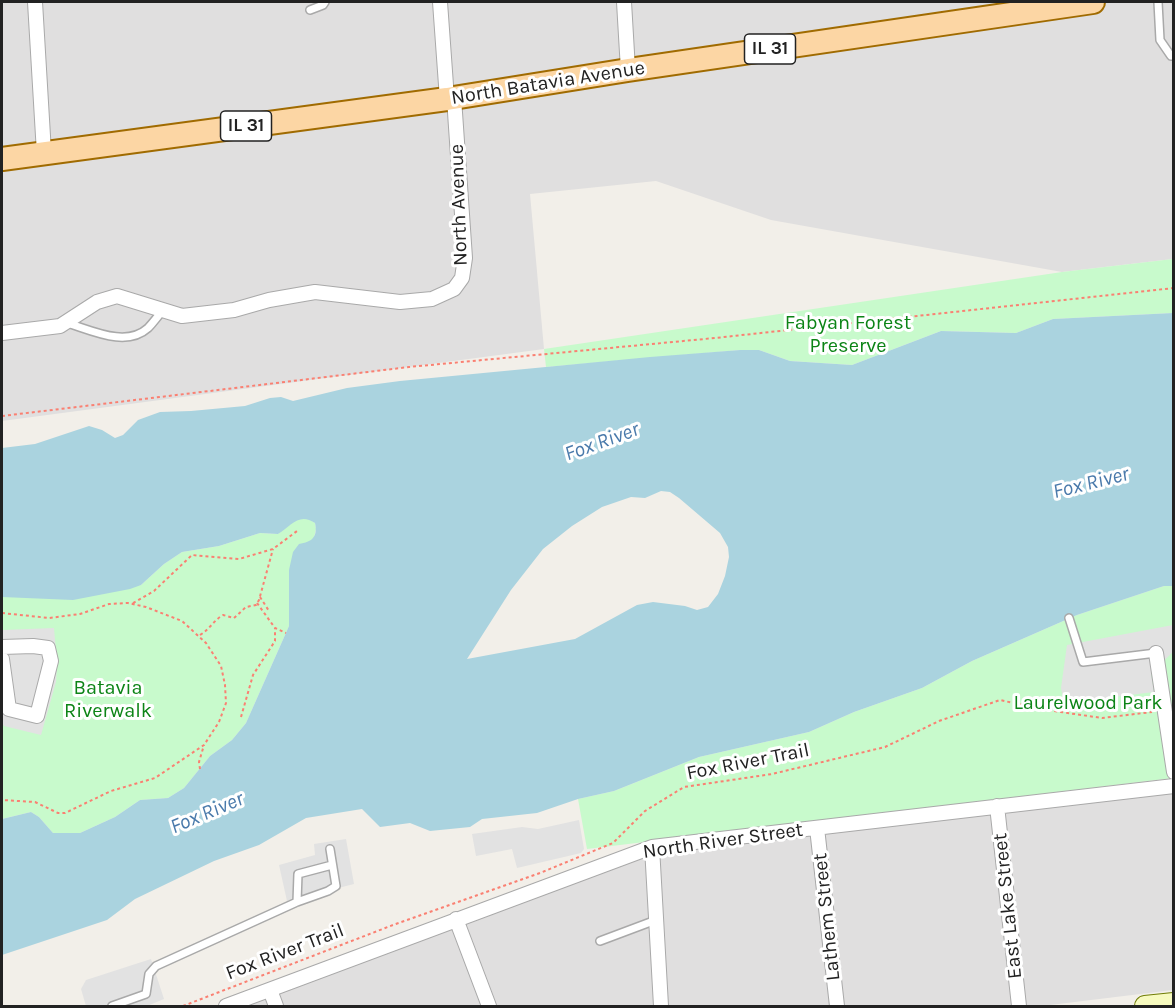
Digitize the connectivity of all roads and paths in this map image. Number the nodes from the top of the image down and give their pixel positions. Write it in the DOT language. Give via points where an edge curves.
graph roads {
  1 [pos="35,2"];
  2 [pos="325,2"];
  3 [pos="440,2"];
  4 [pos="624,2"];
  5 [pos="1094,2"];
  6 [pos="1158,2"];
  7 [pos="310,10"];
  8 [pos="1173,56"];
  9 [pos="628,70"];
  10 [pos="451,98"];
  11 [pos="44,153"];
  12 [pos="2,159"];
  13 [pos="1173,288"];
  14 [pos="163,310"];
  15 [pos="66,322"];
  16 [pos="2,333"];
  17 [pos="2,416"];
  18 [pos="297,531"];
  19 [pos="273,549"];
  20 [pos="260,597"];
  21 [pos="257,603"];
  22 [pos="132,604"];
  23 [pos="269,611"];
  24 [pos="2,613"];
  25 [pos="1069,618"];
  26 [pos="275,628"];
  27 [pos="286,633"];
  28 [pos="199,636"];
  29 [pos="2,647"];
  30 [pos="1156,653"];
  31 [pos="2,659"];
  32 [pos="1164,711"];
  33 [pos="240,717"];
  34 [pos="204,745"];
  35 [pos="200,769"];
  36 [pos="1173,772"];
  37 [pos="1173,786"];
  38 [pos="2,800"];
  39 [pos="997,806"];
  40 [pos="817,828"];
  41 [pos="652,847"];
  42 [pos="330,849"];
  43 [pos="332,865"];
  44 [pos="297,902"];
  45 [pos="456,919"];
  46 [pos="656,920"];
  47 [pos="600,941"];
  48 [pos="270,990"];
  49 [pos="1173,1003"];
  50 [pos="112,1006"];
  51 [pos="183,1006"];
  52 [pos="226,1006"];
  53 [pos="276,1006"];
  54 [pos="489,1006"];
  55 [pos="661,1006"];
  56 [pos="837,1006"];
  57 [pos="1019,1006"];
  58 [pos="1145,1006"];
  1 -- 11 [label="street"];
  2 -- 7 [label="lane"];
  3 -- 10 [label="street, North Avenue"];
  4 -- 9 [label="street"];
  5 -- 9 [label="main road, North Batavia Avenue / IL 31"];
  6 -- 8 [label="lane" via="1160,40"];
  9 -- 10 [label="main road, North Batavia Avenue / IL 31"];
  10 -- 11 [label="main road, North Batavia Avenue / IL 31"];
  10 -- 14 [label="street, North Avenue" via="465,258 462,278 454,289 432,299 400,302 315,292 234,310 182,316"];
  11 -- 12 [label="main road, North Batavia Avenue / IL 31"];
  13 -- 17 [label="path" via="410,367"];
  14 -- 15 [label="street" via="117,296 97,302"];
  14 -- 15 [label="lane" via="147,329 128,337"];
  15 -- 16 [label="street"];
  18 -- 19 [label="path"];
  19 -- 20 [label="path"];
  19 -- 22 [label="path" via="239,559 192,555 154,591"];
  20 -- 21 [label="path"];
  20 -- 23 [label="path"];
  21 -- 26 [label="path"];
  21 -- 28 [label="path" via="234,618 223,615 214,620"];
  22 -- 24 [label="path" via="109,604 80,614 49,618"];
  22 -- 28 [label="path" via="182,621"];
  25 -- 30 [label="lane" via="1083,662"];
  26 -- 27 [label="path"];
  26 -- 33 [label="path" via="275,641 253,675"];
  28 -- 34 [label="path" via="221,666 226,703"];
  29 -- 31 [label="street" via="48,648 51,661 37,716 9,709"];
  30 -- 32 [label="street"];
  32 -- 36 [label="street"];
  32 -- 51 [label="path, Fox River Trail" via="1102,718 1000,700 939,721 885,747 772,774 684,787 645,811 613,843"];
  34 -- 35 [label="path"];
  34 -- 38 [label="path" via="155,778 111,791 65,813 35,802"];
  37 -- 39 [label="street, North River Street"];
  39 -- 40 [label="street, North River Street"];
  39 -- 57 [label="street, East Lake Street"];
  40 -- 41 [label="street, North River Street"];
  40 -- 56 [label="street, Lathem Street"];
  41 -- 45 [label="street, North River Street"];
  41 -- 46 [label="street"];
  42 -- 43 [label="lane"];
  43 -- 44 [label="lane" via="336,886"];
  43 -- 44 [label="lane" via="298,873"];
  44 -- 50 [label="lane" via="156,966 149,974 146,994"];
  45 -- 48 [label="street, North River Street"];
  45 -- 54 [label="street"];
  46 -- 47 [label="lane"];
  46 -- 55 [label="street"];
  48 -- 52 [label="street, North River Street"];
  48 -- 53 [label="street"];
  49 -- 58 [label="main road"];
}
